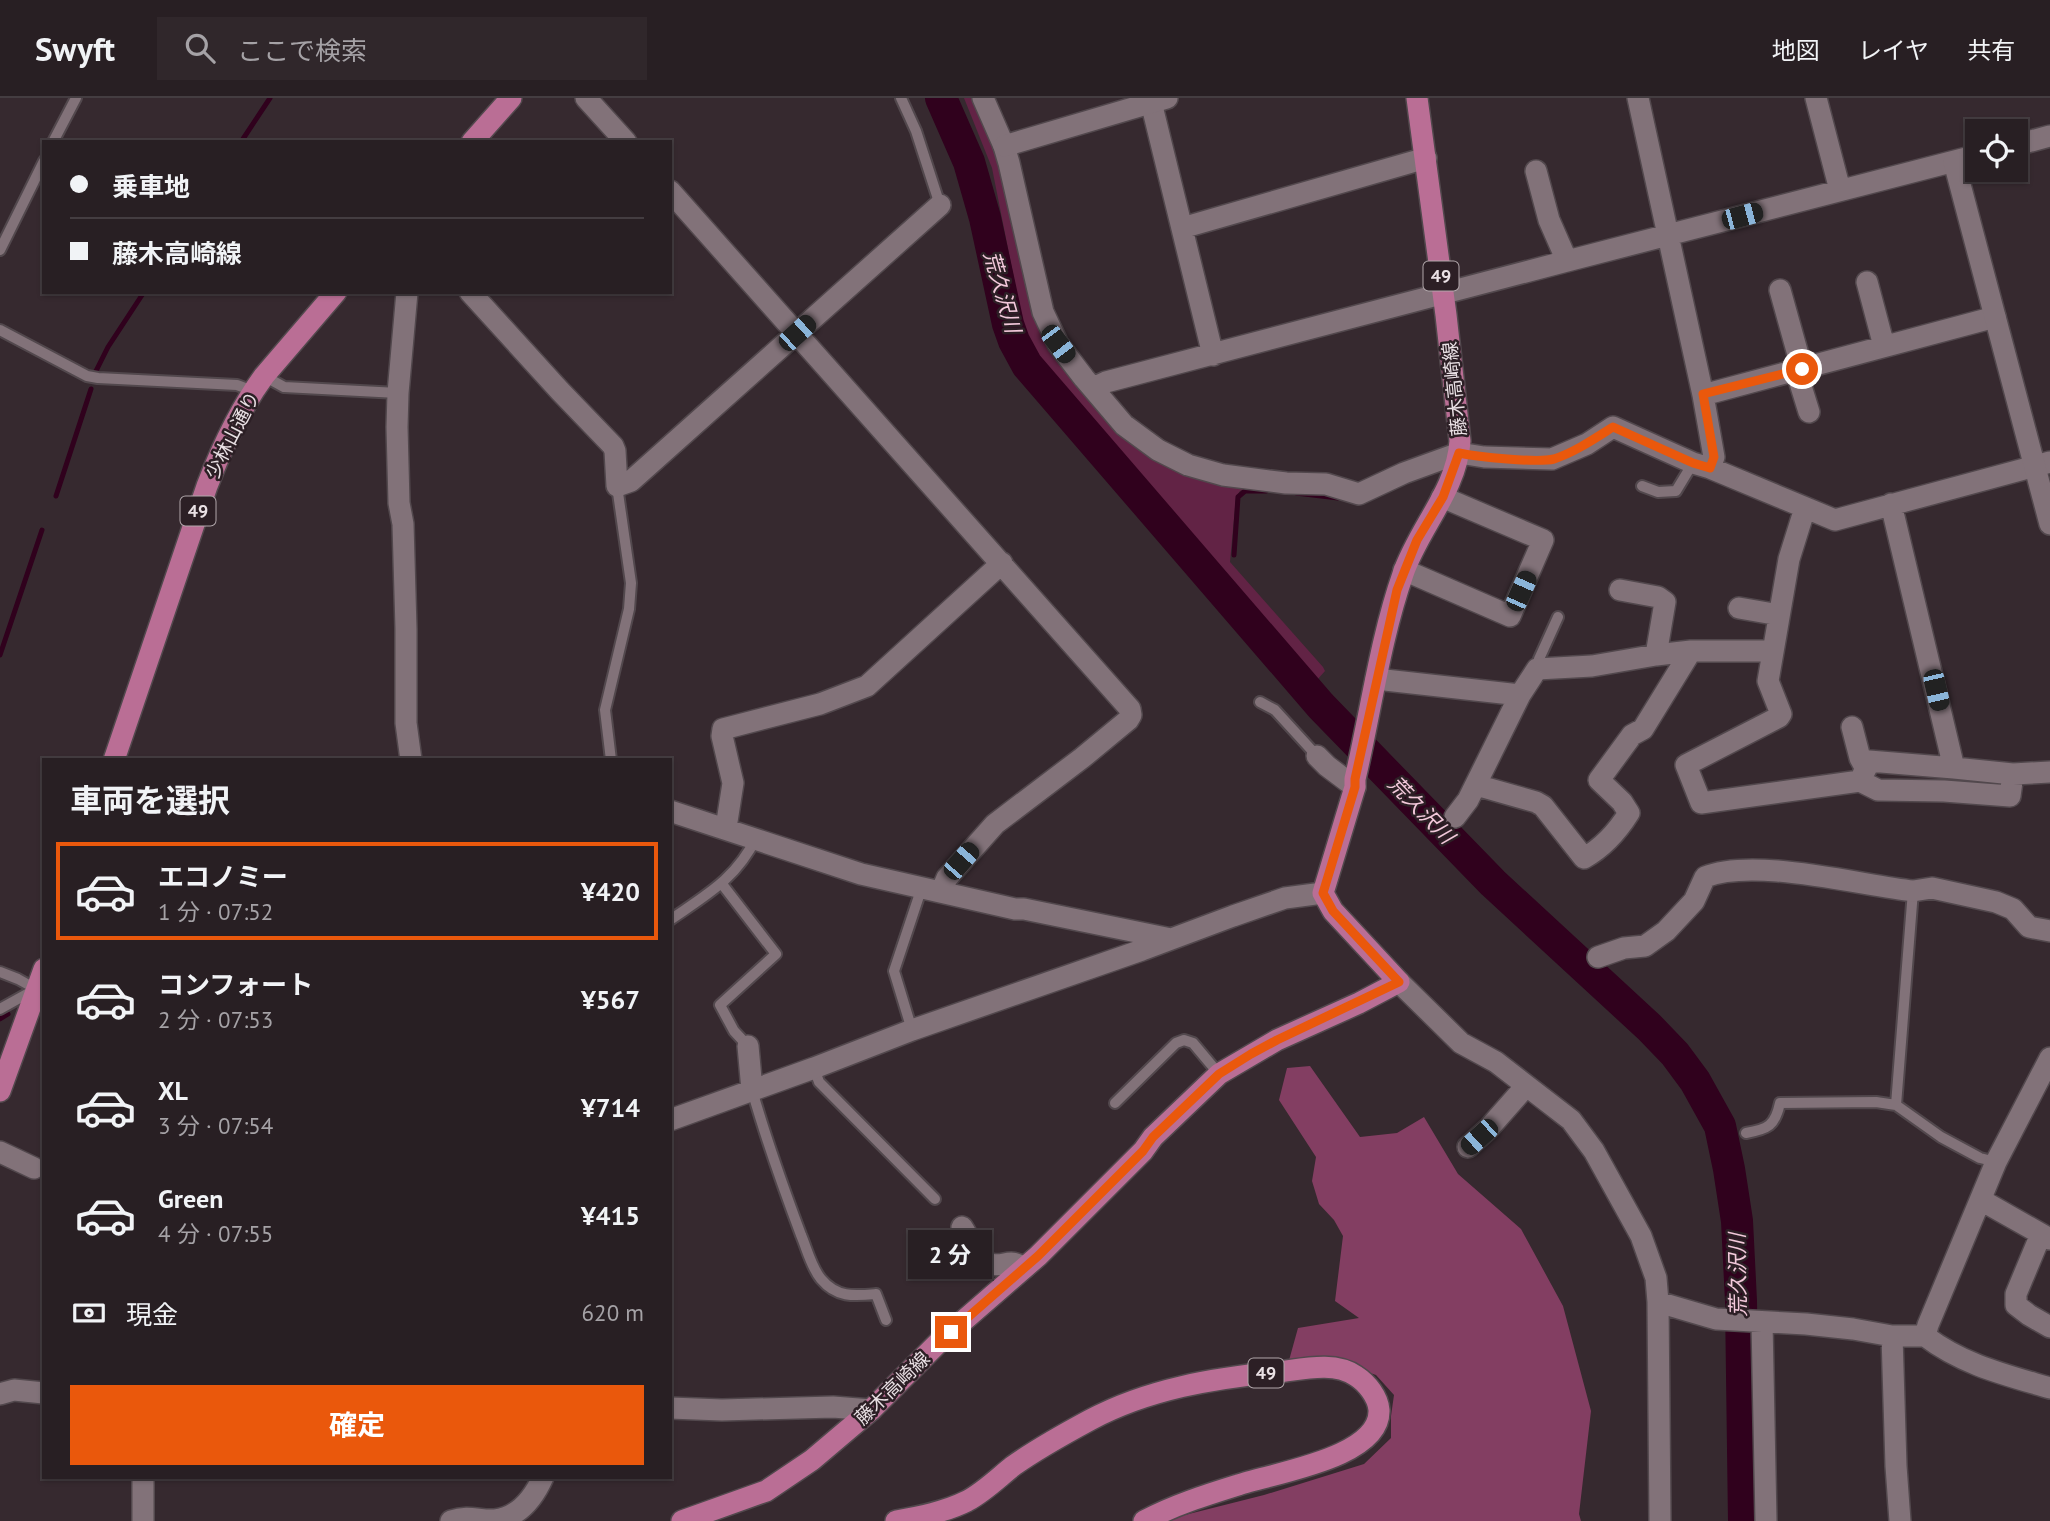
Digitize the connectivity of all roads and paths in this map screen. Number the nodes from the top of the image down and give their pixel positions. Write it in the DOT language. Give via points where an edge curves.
graph roads {
  1 [pos="76,98"];
  2 [pos="511,98"];
  3 [pos="586,98"];
  4 [pos="901,98"];
  5 [pos="983,98"];
  6 [pos="1417,98"];
  7 [pos="1638,98"];
  8 [pos="1816,98"];
  9 [pos="1159,100"];
  10 [pos="2050,136"];
  11 [pos="54,140"];
  12 [pos="474,140"];
  13 [pos="624,140"];
  14 [pos="2028,142"];
  15 [pos="1004,146"];
  16 [pos="1426,158"];
  17 [pos="1965,159"];
  18 [pos="1954,162"];
  19 [pos="42,164"];
  20 [pos="1536,171"];
  21 [pos="1840,190"];
  22 [pos="672,193"];
  23 [pos="940,205"];
  24 [pos="1182,229"];
  25 [pos="1668,235"];
  26 [pos="0,250"];
  27 [pos="1567,261"];
  28 [pos="1867,282"];
  29 [pos="1780,290"];
  30 [pos="334,294"];
  31 [pos="407,294"];
  32 [pos="472,294"];
  33 [pos="1443,295"];
  34 [pos="1995,317"];
  35 [pos="0,330"];
  36 [pos="797,333"];
  37 [pos="1884,346"];
  38 [pos="1213,355"];
  39 [pos="1799,370"];
  40 [pos="258,383"];
  41 [pos="1093,388"];
  42 [pos="398,393"];
  43 [pos="1703,394"];
  44 [pos="1809,412"];
  45 [pos="1459,453"];
  46 [pos="2042,464"];
  47 [pos="1702,466"];
  48 [pos="617,485"];
  49 [pos="1642,486"];
  50 [pos="1443,497"];
  51 [pos="1891,504"];
  52 [pos="1805,508"];
  53 [pos="2050,524"];
  54 [pos="1002,563"];
  55 [pos="1404,570"];
  56 [pos="1620,590"];
  57 [pos="1739,608"];
  58 [pos="1779,615"];
  59 [pos="1558,617"];
  60 [pos="1691,651"];
  61 [pos="1772,652"];
  62 [pos="1656,655"];
  63 [pos="1537,669"];
  64 [pos="1376,679"];
  65 [pos="1520,695"];
  66 [pos="1260,702"];
  67 [pos="1852,727"];
  68 [pos="1317,756"];
  69 [pos="115,758"];
  70 [pos="411,758"];
  71 [pos="611,758"];
  72 [pos="1954,768"];
  73 [pos="2050,772"];
  74 [pos="2013,774"];
  75 [pos="1863,775"];
  76 [pos="1355,783"];
  77 [pos="1476,785"];
  78 [pos="672,812"];
  79 [pos="1455,817"];
  80 [pos="726,828"];
  81 [pos="756,838"];
  82 [pos="722,884"];
  83 [pos="932,890"];
  84 [pos="1913,891"];
  85 [pos="1323,893"];
  86 [pos="672,919"];
  87 [pos="2050,931"];
  88 [pos="1171,939"];
  89 [pos="1598,957"];
  90 [pos="0,972"];
  91 [pos="1399,982"];
  92 [pos="39,985"];
  93 [pos="42,1004"];
  94 [pos="0,1009"];
  95 [pos="912,1030"];
  96 [pos="748,1046"];
  97 [pos="2050,1058"];
  98 [pos="814,1068"];
  99 [pos="1219,1074"];
  100 [pos="1526,1086"];
  101 [pos="752,1090"];
  102 [pos="0,1091"];
  103 [pos="1115,1102"];
  104 [pos="1896,1105"];
  105 [pos="672,1119"];
  106 [pos="1746,1133"];
  107 [pos="1468,1147"];
  108 [pos="0,1152"];
  109 [pos="1997,1162"];
  110 [pos="39,1165"];
  111 [pos="935,1199"];
  112 [pos="1981,1200"];
  113 [pos="962,1227"];
  114 [pos="2045,1237"];
  115 [pos="1024,1268"];
  116 [pos="1658,1302"];
  117 [pos="886,1320"];
  118 [pos="1758,1321"];
  119 [pos="2050,1327"];
  120 [pos="1892,1336"];
  121 [pos="1925,1336"];
  122 [pos="2050,1388"];
  123 [pos="0,1394"];
  124 [pos="42,1394"];
  125 [pos="672,1408"];
  126 [pos="871,1410"];
  127 [pos="143,1479"];
  128 [pos="542,1479"];
  129 [pos="144,1521"];
  130 [pos="451,1521"];
  131 [pos="682,1521"];
  132 [pos="896,1521"];
  133 [pos="1144,1521"];
  134 [pos="1660,1521"];
  135 [pos="1766,1521"];
  136 [pos="1900,1521"];
  1 -- 11 [label="lane"];
  2 -- 12 [label="main road"];
  3 -- 13 [label="street"];
  4 -- 23 [label="lane"];
  5 -- 15 [label="street"];
  6 -- 16 [label="main road, 藤木高崎線 / 49"];
  7 -- 25 [label="street"];
  8 -- 21 [label="street"];
  9 -- 15 [label="street"];
  9 -- 24 [label="street"];
  10 -- 14 [label="street"];
  15 -- 41 [label="street" via="1043,312 1058,344"];
  16 -- 24 [label="street"];
  16 -- 33 [label="main road, 藤木高崎線 / 49"];
  17 -- 18 [label="street"];
  18 -- 21 [label="street"];
  18 -- 34 [label="street"];
  19 -- 26 [label="lane"];
  20 -- 27 [label="street" via="1549,220"];
  21 -- 25 [label="street"];
  22 -- 36 [label="street"];
  23 -- 36 [label="street"];
  24 -- 38 [label="street"];
  25 -- 27 [label="street"];
  25 -- 43 [label="street"];
  27 -- 33 [label="street"];
  28 -- 37 [label="street"];
  29 -- 39 [label="street"];
  30 -- 40 [label="main road, 少林山通り / 49"];
  31 -- 42 [label="street"];
  32 -- 48 [label="street" via="613,446"];
  33 -- 38 [label="street"];
  33 -- 45 [label="main road, 藤木高崎線 / 49"];
  34 -- 37 [label="street"];
  34 -- 46 [label="street"];
  35 -- 40 [label="lane" via="87,376"];
  36 -- 48 [label="street" via="631,481"];
  36 -- 54 [label="street"];
  37 -- 39 [label="street"];
  38 -- 41 [label="street"];
  39 -- 43 [label="street"];
  39 -- 44 [label="street"];
  40 -- 42 [label="lane"];
  40 -- 69 [label="main road, 少林山通り / 49" via="224,443 207,486"];
  41 -- 45 [label="street" via="1124,425 1147,443 1188,465 1223,475 1326,485 1359,494"];
  42 -- 70 [label="street" via="406,723"];
  43 -- 47 [label="street" via="1714,457"];
  45 -- 47 [label="street" via="1548,460 1613,427"];
  45 -- 50 [label="main road, 藤木高崎線 / 49"];
  46 -- 51 [label="street"];
  46 -- 53 [label="street"];
  47 -- 49 [label="lane" via="1676,491 1658,492"];
  47 -- 52 [label="street"];
  48 -- 71 [label="lane" via="631,583 605,710"];
  50 -- 55 [label="main road, 藤木高崎線 / 49"];
  50 -- 55 [label="street" via="1544,540 1510,616"];
  51 -- 52 [label="street" via="1835,520"];
  51 -- 72 [label="street"];
  52 -- 58 [label="street" via="1789,559"];
  54 -- 80 [label="street" via="867,686 820,704 723,729 733,782"];
  54 -- 83 [label="street" via="1131,715 995,824"];
  55 -- 64 [label="main road, 藤木高崎線 / 49"];
  56 -- 62 [label="street" via="1658,597 1665,603"];
  57 -- 58 [label="street"];
  58 -- 61 [label="street"];
  59 -- 63 [label="lane"];
  60 -- 61 [label="street"];
  60 -- 62 [label="street"];
  60 -- 77 [label="street" via="1643,729 1632,735 1599,780 1629,813 1611,839 1584,859 1543,806"];
  61 -- 75 [label="street" via="1768,681 1781,714 1686,765 1701,803"];
  62 -- 63 [label="street"];
  63 -- 65 [label="street"];
  64 -- 65 [label="street"];
  64 -- 76 [label="main road, 藤木高崎線 / 49"];
  65 -- 77 [label="street"];
  66 -- 68 [label="lane" via="1275,710"];
  67 -- 75 [label="street"];
  68 -- 76 [label="street"];
  72 -- 74 [label="street"];
  72 -- 75 [label="street" via="1869,761"];
  73 -- 74 [label="street"];
  74 -- 75 [label="street" via="2010,796 1878,790"];
  76 -- 85 [label="main road, 藤木高崎線 / 49"];
  77 -- 79 [label="street"];
  78 -- 80 [label="street"];
  80 -- 81 [label="street"];
  81 -- 82 [label="lane" via="747,857"];
  81 -- 83 [label="street" via="861,874"];
  82 -- 86 [label="lane"];
  82 -- 96 [label="lane" via="776,954 720,1005 733,1031"];
  83 -- 88 [label="street"];
  83 -- 95 [label="lane" via="894,971"];
  84 -- 87 [label="street" via="1932,888 1996,902 2012,909 2029,927"];
  84 -- 89 [label="street" via="1752,869 1711,874 1666,931 1645,946"];
  84 -- 104 [label="lane"];
  85 -- 88 [label="street" via="1285,898"];
  85 -- 91 [label="main road" via="1333,911"];
  88 -- 95 [label="street"];
  90 -- 92 [label="lane"];
  91 -- 99 [label="main road, 藤木高崎線" via="1277,1040"];
  91 -- 100 [label="street" via="1461,1043"];
  92 -- 93 [label="street"];
  92 -- 94 [label="lane"];
  92 -- 102 [label="main road"];
  95 -- 98 [label="street"];
  96 -- 101 [label="street"];
  97 -- 109 [label="street"];
  98 -- 101 [label="street"];
  98 -- 111 [label="lane" via="819,1082"];
  99 -- 103 [label="lane" via="1194,1043 1184,1040"];
  99 -- 115 [label="main road, 藤木高崎線"];
  100 -- 107 [label="street"];
  100 -- 116 [label="street" via="1571,1120 1594,1151 1641,1236 1656,1278"];
  101 -- 105 [label="street"];
  101 -- 117 [label="lane" via="798,1227 822,1280 842,1294 876,1294"];
  104 -- 106 [label="lane" via="1876,1101 1780,1103 1773,1123"];
  104 -- 109 [label="lane" via="1941,1137"];
  108 -- 110 [label="street"];
  109 -- 112 [label="street"];
  112 -- 114 [label="street"];
  112 -- 121 [label="street"];
  113 -- 115 [label="street" via="981,1258 990,1264 1016,1262"];
  114 -- 119 [label="street" via="2016,1294 2016,1305"];
  115 -- 126 [label="main road, 藤木高崎線" via="939,1342"];
  116 -- 118 [label="street" via="1716,1319"];
  116 -- 134 [label="street"];
  118 -- 120 [label="street"];
  118 -- 135 [label="street"];
  120 -- 121 [label="street"];
  120 -- 136 [label="street"];
  121 -- 122 [label="street" via="1971,1364"];
  123 -- 124 [label="street"];
  125 -- 126 [label="street"];
  126 -- 131 [label="main road, 藤木高崎線" via="780,1483"];
  127 -- 129 [label="street"];
  128 -- 130 [label="street" via="528,1502 508,1516"];
  132 -- 133 [label="main road, 49" via="964,1502 1089,1420 1170,1389 1239,1376 1324,1368 1357,1376 1376,1399 1379,1416 1375,1427 1353,1448 1194,1499"];
}
